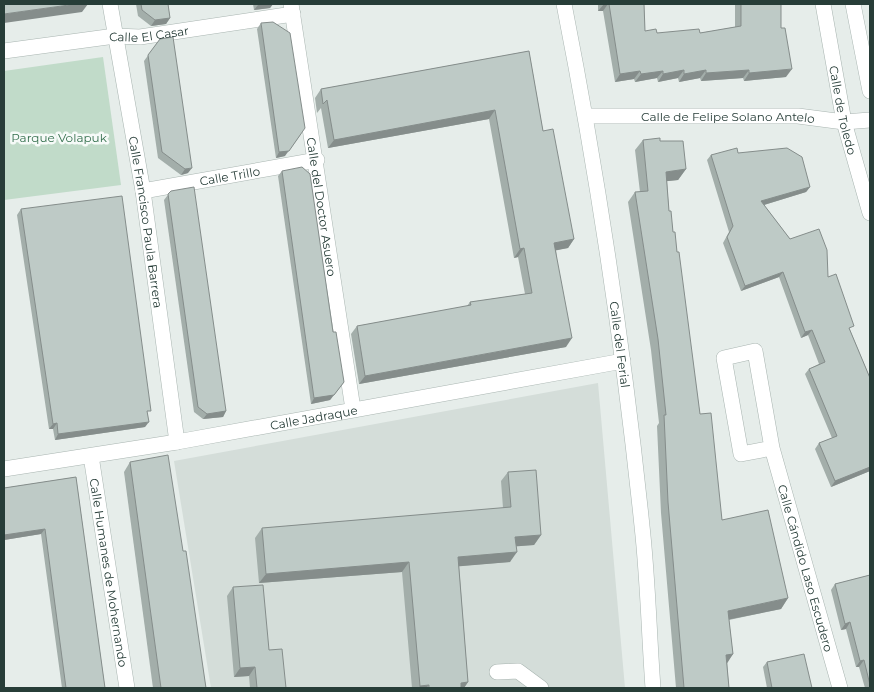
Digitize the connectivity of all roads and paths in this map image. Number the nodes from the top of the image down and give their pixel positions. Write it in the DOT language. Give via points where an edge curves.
graph roads {
  1 [pos="110,4"];
  2 [pos="564,4"];
  3 [pos="823,4"];
  4 [pos="853,4"];
  5 [pos="292,9"];
  6 [pos="115,36"];
  7 [pos="4,51"];
  8 [pos="870,91"];
  9 [pos="586,116"];
  10 [pos="870,120"];
  11 [pos="844,122"];
  12 [pos="316,160"];
  13 [pos="143,191"];
  14 [pos="870,213"];
  15 [pos="623,361"];
  16 [pos="353,409"];
  17 [pos="177,442"];
  18 [pos="772,448"];
  19 [pos="91,456"];
  20 [pos="4,470"];
  21 [pos="497,672"];
  22 [pos="127,688"];
  23 [pos="541,688"];
  24 [pos="653,688"];
  25 [pos="840,688"];
  1 -- 6 [label="street, Calle Francisco Paula Barrera"];
  2 -- 9 [label="street, Calle del Ferial"];
  3 -- 11 [label="street, Calle de Toledo"];
  4 -- 8 [label="street"];
  5 -- 6 [label="street, Calle El Casar" via="140,37"];
  5 -- 12 [label="street, Calle del Doctor Asuero"];
  6 -- 7 [label="street, Calle El Casar"];
  6 -- 13 [label="street, Calle Francisco Paula Barrera"];
  9 -- 11 [label="street, Calle de Felipe Solano Antelo" via="798,116"];
  9 -- 15 [label="street, Calle del Ferial"];
  10 -- 11 [label="street, Calle de Felipe Solano Antelo"];
  11 -- 14 [label="street, Calle de Toledo"];
  12 -- 13 [label="street, Calle Trillo"];
  12 -- 16 [label="street, Calle del Doctor Asuero"];
  13 -- 17 [label="street, Calle Francisco Paula Barrera"];
  15 -- 16 [label="street, Calle Jadraque"];
  15 -- 24 [label="street, Calle del Ferial" via="642,528"];
  16 -- 17 [label="street, Calle Jadraque"];
  17 -- 19 [label="street, Calle Jadraque"];
  18 -- 18 [label="street, Calle Cándido Laso Escudero" via="740,454 724,358 755,352"];
  18 -- 25 [label="street, Calle Cándido Laso Escudero"];
  19 -- 20 [label="street, Calle Jadraque"];
  19 -- 22 [label="street, Calle Humanes de Mohernando"];
  21 -- 23 [label="street" via="518,671"];
}
